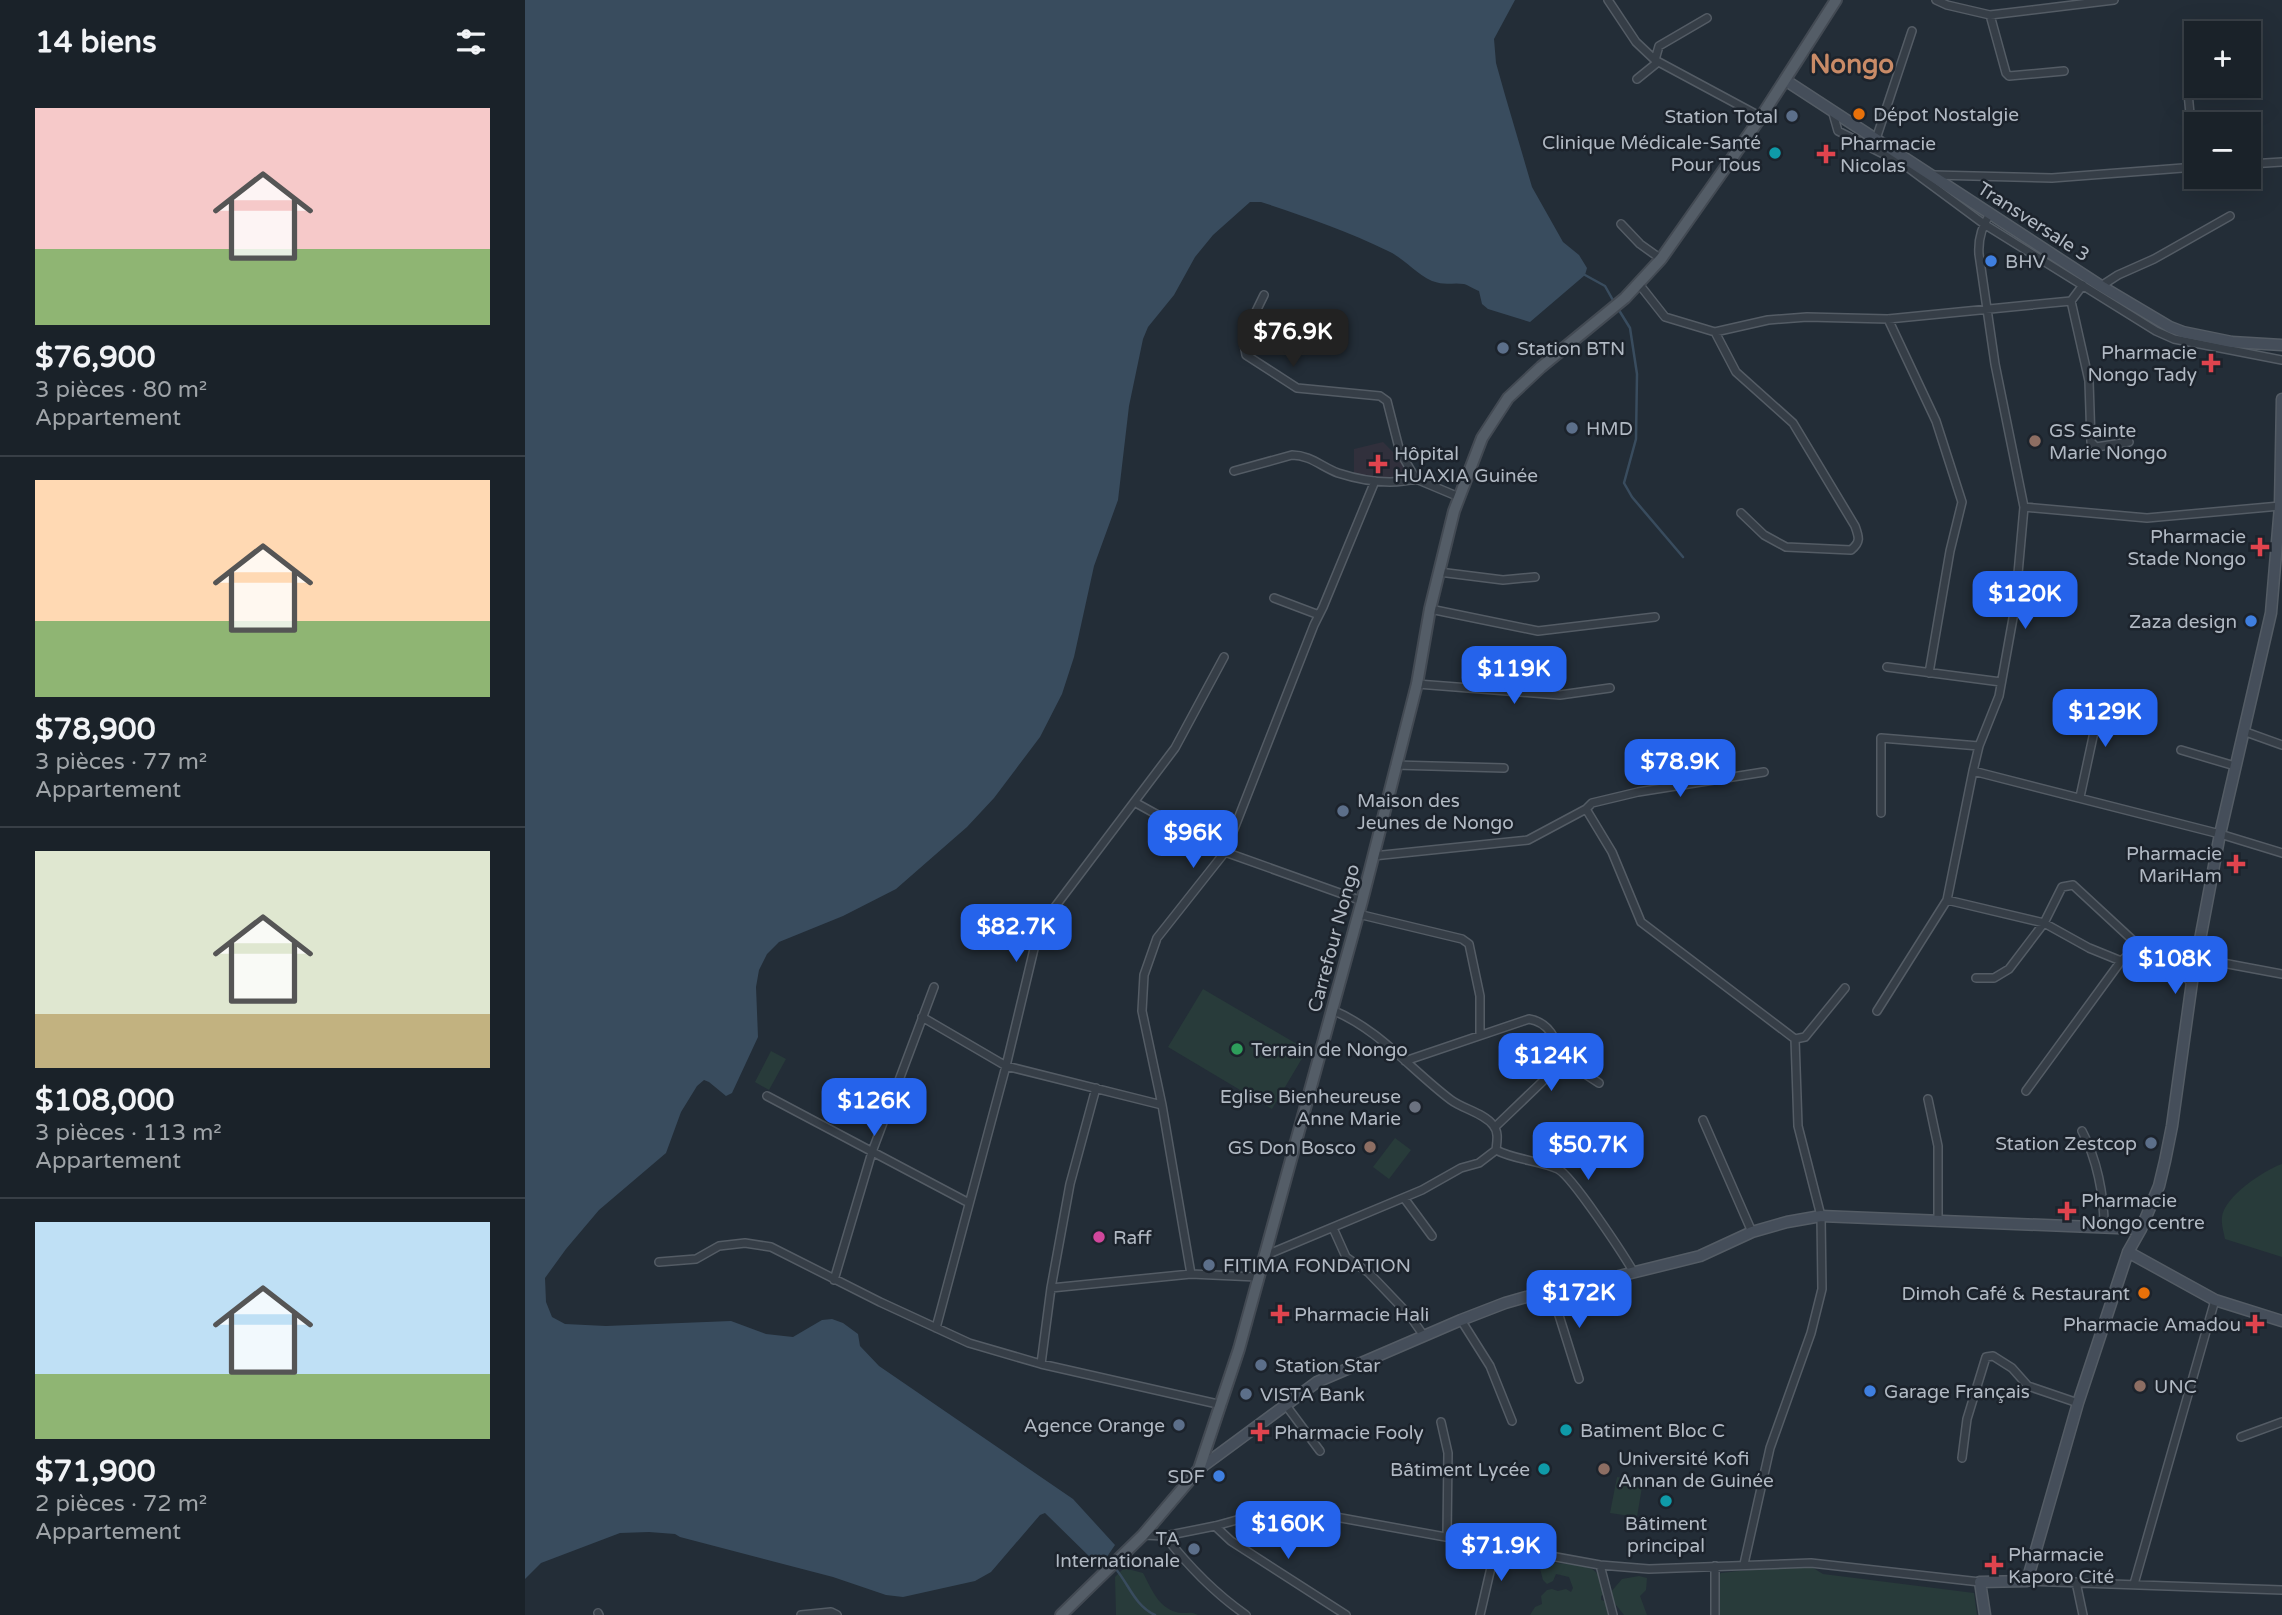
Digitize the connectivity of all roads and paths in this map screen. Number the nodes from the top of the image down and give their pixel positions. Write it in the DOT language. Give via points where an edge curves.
graph roads {
  1 [pos="1608,0"];
  2 [pos="1836,0"];
  3 [pos="1936,0"];
  4 [pos="2114,0"];
  5 [pos="1990,15"];
  6 [pos="1707,18"];
  7 [pos="1912,32"];
  8 [pos="1657,61"];
  9 [pos="2064,71"];
  10 [pos="1637,79"];
  11 [pos="1785,80"];
  12 [pos="1832,109"];
  13 [pos="1761,117"];
  14 [pos="1876,139"];
  15 [pos="2282,162"];
  16 [pos="2261,163"];
  17 [pos="2184,168"];
  18 [pos="1933,175"];
  19 [pos="1990,214"];
  20 [pos="2230,215"];
  21 [pos="1621,224"];
  22 [pos="1984,224"];
  23 [pos="1661,259"];
  24 [pos="1639,284"];
  25 [pos="2083,285"];
  26 [pos="2101,286"];
  27 [pos="1264,295"];
  28 [pos="2071,301"];
  29 [pos="1987,311"];
  30 [pos="1888,320"];
  31 [pos="1715,332"];
  32 [pos="2282,345"];
  33 [pos="2282,360"];
  34 [pos="2282,399"];
  35 [pos="2129,442"];
  36 [pos="1234,471"];
  37 [pos="1416,479"];
  38 [pos="1375,481"];
  39 [pos="1459,498"];
  40 [pos="2280,506"];
  41 [pos="2024,507"];
  42 [pos="1741,513"];
  43 [pos="1439,572"];
  44 [pos="1535,577"];
  45 [pos="1274,597"];
  46 [pos="1430,610"];
  47 [pos="2271,613"];
  48 [pos="1319,615"];
  49 [pos="2282,616"];
  50 [pos="1655,617"];
  51 [pos="1224,657"];
  52 [pos="1887,667"];
  53 [pos="1930,673"];
  54 [pos="2001,682"];
  55 [pos="1417,684"];
  56 [pos="1611,688"];
  57 [pos="2102,695"];
  58 [pos="2243,732"];
  59 [pos="2282,745"];
  60 [pos="1979,746"];
  61 [pos="2181,750"];
  62 [pos="1395,765"];
  63 [pos="2235,766"];
  64 [pos="1504,768"];
  65 [pos="1973,771"];
  66 [pos="1764,772"];
  67 [pos="2080,797"];
  68 [pos="1136,803"];
  69 [pos="1586,809"];
  70 [pos="1881,813"];
  71 [pos="2220,834"];
  72 [pos="1225,852"];
  73 [pos="2282,853"];
  74 [pos="1373,856"];
  75 [pos="1947,900"];
  76 [pos="1362,901"];
  77 [pos="1359,914"];
  78 [pos="2044,923"];
  79 [pos="2139,946"];
  80 [pos="2196,958"];
  81 [pos="2122,961"];
  82 [pos="2282,974"];
  83 [pos="1976,978"];
  84 [pos="2192,982"];
  85 [pos="934,988"];
  86 [pos="1845,988"];
  87 [pos="1332,1010"];
  88 [pos="1877,1011"];
  89 [pos="922,1017"];
  90 [pos="1480,1034"];
  91 [pos="1795,1040"];
  92 [pos="1559,1057"];
  93 [pos="1405,1061"];
  94 [pos="1006,1066"];
  95 [pos="1599,1083"];
  96 [pos="1096,1088"];
  97 [pos="2026,1091"];
  98 [pos="767,1096"];
  99 [pos="1928,1100"];
  100 [pos="1162,1105"];
  101 [pos="1703,1120"];
  102 [pos="1495,1128"];
  103 [pos="2082,1131"];
  104 [pos="1496,1150"];
  105 [pos="871,1152"];
  106 [pos="1404,1198"];
  107 [pos="969,1203"];
  108 [pos="1821,1216"];
  109 [pos="1938,1222"];
  110 [pos="2104,1226"];
  111 [pos="1333,1228"];
  112 [pos="2141,1229"];
  113 [pos="1752,1232"];
  114 [pos="1432,1236"];
  115 [pos="2128,1252"];
  116 [pos="1265,1256"];
  117 [pos="659,1262"];
  118 [pos="1633,1271"];
  119 [pos="1191,1274"];
  120 [pos="1257,1277"];
  121 [pos="834,1280"];
  122 [pos="1052,1288"];
  123 [pos="1551,1290"];
  124 [pos="2215,1300"];
  125 [pos="1461,1320"];
  126 [pos="2282,1321"];
  127 [pos="936,1328"];
  128 [pos="1424,1336"];
  129 [pos="1041,1364"];
  130 [pos="1580,1379"];
  131 [pos="2078,1403"];
  132 [pos="1285,1404"];
  133 [pos="1221,1405"];
  134 [pos="1512,1421"];
  135 [pos="1441,1422"];
  136 [pos="2282,1422"];
  137 [pos="2241,1437"];
  138 [pos="1320,1451"];
  139 [pos="1962,1458"];
  140 [pos="1199,1469"];
  141 [pos="1215,1526"];
  142 [pos="1143,1535"];
  143 [pos="1165,1536"];
  144 [pos="1447,1537"];
  145 [pos="1496,1546"];
  146 [pos="1744,1564"];
  147 [pos="1600,1565"];
  148 [pos="1715,1566"];
  149 [pos="2027,1581"];
  150 [pos="1980,1582"];
  151 [pos="2076,1582"];
  152 [pos="2134,1584"];
  153 [pos="2282,1590"];
  154 [pos="801,1615"];
  155 [pos="837,1615"];
  156 [pos="1061,1615"];
  157 [pos="1246,1615"];
  158 [pos="1346,1615"];
  159 [pos="1480,1615"];
  160 [pos="1613,1615"];
  161 [pos="1715,1615"];
  162 [pos="1985,1615"];
  163 [pos="2083,1615"];
  1 -- 8 [label="street" via="1636,43"];
  2 -- 11 [label="main road, Carrefour Nongo"];
  3 -- 5 [label="street"];
  4 -- 5 [label="street"];
  5 -- 9 [label="street" via="2009,76"];
  6 -- 8 [label="street" via="1659,46"];
  7 -- 14 [label="street"];
  8 -- 10 [label="street"];
  8 -- 13 [label="street"];
  11 -- 12 [label="street, Transversale 3"];
  11 -- 13 [label="main road, Carrefour Nongo"];
  12 -- 14 [label="street, Transversale 3"];
  12 -- 22 [label="street" via="1838,131 1903,164"];
  13 -- 23 [label="main road, Carrefour Nongo"];
  14 -- 18 [label="street, Transversale 3"];
  15 -- 16 [label="street"];
  17 -- 18 [label="street" via="2052,178"];
  18 -- 19 [label="street, Transversale 3"];
  19 -- 22 [label="street"];
  19 -- 26 [label="street, Transversale 3"];
  20 -- 26 [label="street"];
  21 -- 23 [label="street"];
  22 -- 25 [label="street"];
  22 -- 29 [label="street" via="1978,243"];
  23 -- 24 [label="main road, Carrefour Nongo"];
  24 -- 31 [label="street" via="1665,317"];
  24 -- 39 [label="main road, Carrefour Nongo" via="1508,398 1482,438"];
  25 -- 28 [label="street"];
  25 -- 33 [label="street" via="2174,339"];
  26 -- 32 [label="street, Transversale 3" via="2183,332 2232,342"];
  27 -- 37 [label="street" via="1243,338 1246,355 1297,388 1380,396 1387,401 1400,452"];
  28 -- 29 [label="street"];
  28 -- 35 [label="street" via="2089,381 2091,442 2096,447"];
  29 -- 30 [label="street"];
  29 -- 41 [label="street"];
  30 -- 31 [label="street" via="1807,317"];
  30 -- 53 [label="street" via="1936,421 1962,502"];
  31 -- 42 [label="street" via="1736,372 1793,424 1859,537 1851,550 1786,547 1764,535"];
  34 -- 40 [label="street"];
  36 -- 38 [label="street" via="1302,455 1338,473"];
  37 -- 38 [label="street"];
  37 -- 39 [label="street"];
  38 -- 48 [label="street"];
  39 -- 43 [label="main road, Carrefour Nongo"];
  40 -- 41 [label="street" via="2147,518"];
  40 -- 47 [label="street"];
  41 -- 54 [label="street" via="2015,607"];
  43 -- 44 [label="street" via="1503,579"];
  43 -- 46 [label="main road, Carrefour Nongo"];
  45 -- 48 [label="street"];
  46 -- 50 [label="street" via="1538,631"];
  46 -- 55 [label="main road, Carrefour Nongo"];
  47 -- 49 [label="street"];
  47 -- 58 [label="street"];
  48 -- 72 [label="street"];
  51 -- 68 [label="street" via="1175,748"];
  52 -- 53 [label="street"];
  53 -- 54 [label="street"];
  54 -- 60 [label="street"];
  55 -- 56 [label="street" via="1560,695"];
  55 -- 62 [label="main road, Carrefour Nongo"];
  57 -- 67 [label="street"];
  58 -- 59 [label="street"];
  58 -- 63 [label="street"];
  60 -- 65 [label="street"];
  60 -- 70 [label="street" via="1881,738"];
  61 -- 63 [label="street"];
  62 -- 64 [label="street"];
  62 -- 74 [label="main road, Carrefour Nongo"];
  63 -- 71 [label="street"];
  65 -- 67 [label="street"];
  65 -- 75 [label="street"];
  66 -- 69 [label="street" via="1638,792 1592,803"];
  67 -- 71 [label="street"];
  68 -- 72 [label="street"];
  68 -- 94 [label="street" via="1039,928"];
  69 -- 74 [label="street" via="1528,840"];
  69 -- 91 [label="street" via="1612,852 1641,922"];
  71 -- 73 [label="street"];
  71 -- 80 [label="street"];
  72 -- 76 [label="street"];
  72 -- 100 [label="street" via="1157,938 1144,975 1142,1011"];
  74 -- 76 [label="main road, Carrefour Nongo"];
  75 -- 78 [label="street"];
  75 -- 88 [label="street"];
  76 -- 77 [label="main road, Carrefour Nongo"];
  77 -- 87 [label="main road, Carrefour Nongo"];
  77 -- 90 [label="street" via="1466,941 1479,996"];
  78 -- 79 [label="street" via="2062,887 2073,885"];
  78 -- 81 [label="street"];
  78 -- 83 [label="street" via="2009,969 1994,978"];
  79 -- 81 [label="street"];
  79 -- 84 [label="street"];
  80 -- 82 [label="street"];
  80 -- 84 [label="street"];
  81 -- 97 [label="street"];
  84 -- 112 [label="street" via="2165,1161"];
  85 -- 89 [label="street"];
  86 -- 91 [label="street" via="1805,1037"];
  87 -- 93 [label="street" via="1354,1019"];
  87 -- 116 [label="main road, Carrefour Nongo"];
  89 -- 94 [label="street"];
  89 -- 105 [label="street"];
  90 -- 92 [label="street" via="1529,1019 1537,1021 1551,1032"];
  90 -- 93 [label="street"];
  91 -- 108 [label="street" via="1798,1126"];
  92 -- 95 [label="street"];
  92 -- 102 [label="street" via="1543,1082"];
  93 -- 102 [label="street" via="1436,1089"];
  94 -- 96 [label="street"];
  94 -- 107 [label="street"];
  96 -- 100 [label="street"];
  96 -- 122 [label="street" via="1070,1184"];
  98 -- 105 [label="street"];
  99 -- 109 [label="street" via="1938,1146"];
  100 -- 119 [label="street"];
  101 -- 113 [label="street"];
  102 -- 104 [label="street"];
  103 -- 110 [label="street" via="2104,1205"];
  104 -- 106 [label="street" via="1479,1163"];
  104 -- 118 [label="street" via="1562,1171"];
  105 -- 107 [label="street"];
  105 -- 121 [label="street"];
  106 -- 111 [label="street"];
  106 -- 114 [label="street"];
  107 -- 127 [label="street"];
  108 -- 109 [label="street"];
  108 -- 113 [label="street"];
  108 -- 146 [label="street" via="1822,1289 1770,1448"];
  109 -- 110 [label="street"];
  110 -- 112 [label="street"];
  111 -- 116 [label="street"];
  111 -- 128 [label="street" via="1346,1257 1369,1273"];
  112 -- 115 [label="street"];
  113 -- 118 [label="street" via="1700,1256"];
  115 -- 124 [label="street"];
  115 -- 131 [label="street"];
  116 -- 120 [label="main road, Carrefour Nongo"];
  117 -- 121 [label="street" via="696,1259 719,1246 745,1243 771,1247"];
  118 -- 123 [label="street"];
  119 -- 120 [label="street"];
  119 -- 122 [label="street"];
  120 -- 133 [label="main road, Carrefour Nongo"];
  121 -- 127 [label="street"];
  122 -- 129 [label="street"];
  123 -- 125 [label="street"];
  123 -- 130 [label="street"];
  124 -- 126 [label="street"];
  124 -- 152 [label="street"];
  125 -- 128 [label="street"];
  125 -- 134 [label="street" via="1490,1366"];
  127 -- 129 [label="street"];
  128 -- 132 [label="street" via="1317,1382"];
  129 -- 133 [label="street"];
  131 -- 139 [label="street" via="2028,1386 2012,1368 1993,1356 1986,1357 1967,1419"];
  131 -- 149 [label="street"];
  132 -- 138 [label="street"];
  132 -- 140 [label="street"];
  133 -- 140 [label="main road, Carrefour Nongo"];
  135 -- 144 [label="street" via="1448,1453"];
  136 -- 137 [label="street"];
  140 -- 142 [label="main road, Carrefour Nongo"];
  141 -- 143 [label="street"];
  141 -- 144 [label="street" via="1262,1513 1308,1511"];
  141 -- 158 [label="street"];
  142 -- 143 [label="street"];
  142 -- 156 [label="main road, Carrefour Nongo"];
  143 -- 157 [label="street" via="1217,1595"];
  144 -- 145 [label="street"];
  145 -- 147 [label="street"];
  145 -- 159 [label="street"];
  146 -- 148 [label="street"];
  146 -- 150 [label="street" via="1811,1563"];
  147 -- 148 [label="street" via="1649,1569"];
  147 -- 160 [label="street"];
  148 -- 161 [label="street"];
  149 -- 150 [label="street"];
  149 -- 151 [label="street"];
  150 -- 162 [label="street"];
  151 -- 152 [label="street"];
  151 -- 163 [label="street"];
  152 -- 153 [label="street"];
  154 -- 155 [label="street"];
}
